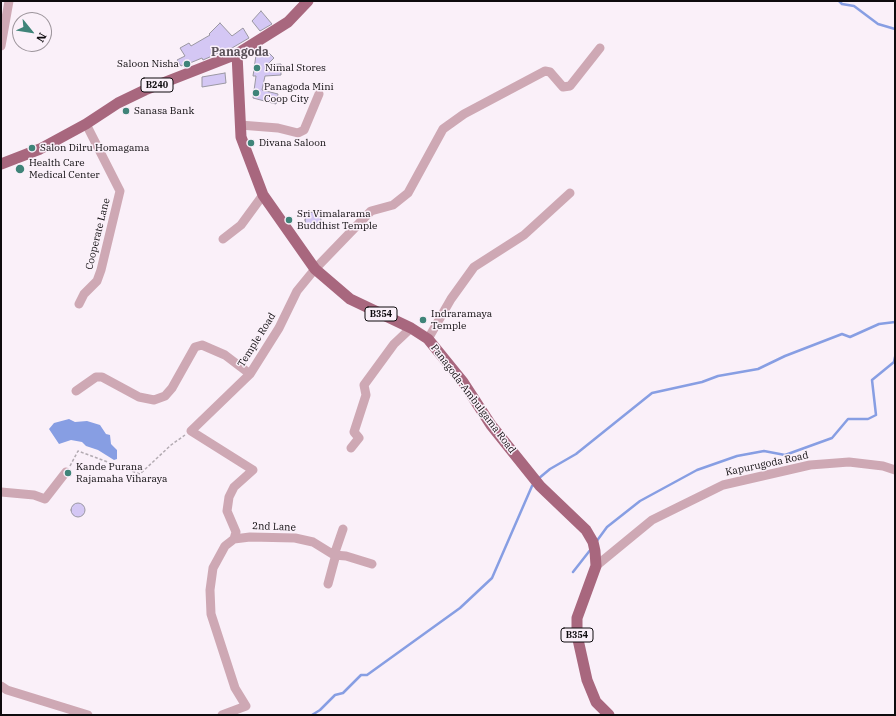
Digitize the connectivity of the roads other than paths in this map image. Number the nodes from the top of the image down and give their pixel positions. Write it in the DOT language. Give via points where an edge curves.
graph roads {
  1 [pos="9,1"];
  2 [pos="308,1"];
  3 [pos="1,46"];
  4 [pos="600,48"];
  5 [pos="237,54"];
  6 [pos="319,94"];
  7 [pos="86,124"];
  8 [pos="240,126"];
  9 [pos="1,164"];
  10 [pos="570,193"];
  11 [pos="263,195"];
  12 [pos="224,239"];
  13 [pos="315,269"];
  14 [pos="79,304"];
  15 [pos="410,328"];
  16 [pos="428,339"];
  17 [pos="250,374"];
  18 [pos="76,391"];
  19 [pos="351,448"];
  20 [pos="895,470"];
  21 [pos="66,472"];
  22 [pos="1,492"];
  23 [pos="343,529"];
  24 [pos="234,539"];
  25 [pos="334,555"];
  26 [pos="372,564"];
  27 [pos="596,566"];
  28 [pos="328,584"];
  29 [pos="1,686"];
  30 [pos="88,715"];
  31 [pos="222,715"];
  32 [pos="609,715"];
  1 -- 3 [label="street"];
  2 -- 5 [label="main road, B240" via="288,22"];
  4 -- 13 [label="street, Temple Road" via="570,86 564,87 550,72 545,71 464,114 443,129 408,193 393,205 371,211"];
  5 -- 7 [label="main road, B240" via="145,90 118,103"];
  5 -- 8 [label="main road, Panagoda-Ambulgama Road / B354"];
  6 -- 8 [label="street" via="304,130 298,132"];
  7 -- 9 [label="main road, B240" via="40,149"];
  7 -- 14 [label="street, Cooperate Lane" via="120,191 101,270 97,281 84,294"];
  8 -- 11 [label="main road, Panagoda-Ambulgama Road / B354" via="241,137"];
  10 -- 16 [label="street" via="524,235 474,267"];
  11 -- 12 [label="street" via="241,225"];
  11 -- 13 [label="main road, Panagoda-Ambulgama Road / B354"];
  13 -- 15 [label="main road, Panagoda-Ambulgama Road / B354" via="350,299"];
  13 -- 17 [label="street, Temple Road" via="297,291 279,328"];
  15 -- 16 [label="main road, Panagoda-Ambulgama Road / B354"];
  15 -- 19 [label="street" via="394,344 364,385 366,395 354,432 359,438"];
  16 -- 27 [label="main road, Panagoda-Ambulgama Road / B354" via="463,382 490,425 540,486 586,530 594,547"];
  17 -- 18 [label="street" via="225,355 202,345 194,347 165,396 154,400 139,397 102,377 96,377"];
  17 -- 24 [label="street, Temple Road" via="191,431 253,470 234,487 229,497 227,511 236,532"];
  20 -- 27 [label="street, Kapurugoda Road" via="849,462 810,466 724,485 652,520"];
  21 -- 22 [label="street" via="45,499 34,495"];
  23 -- 25 [label="street"];
  24 -- 25 [label="street, 2nd Lane" via="295,538 313,542"];
  24 -- 31 [label="street" via="225,546 213,568 210,590 211,614 235,688 246,706"];
  25 -- 26 [label="street"];
  25 -- 28 [label="street"];
  27 -- 32 [label="main road, Panagoda-Ambulgama Road / B354" via="577,618 577,635 587,680 596,702"];
  29 -- 30 [label="street"];
}
